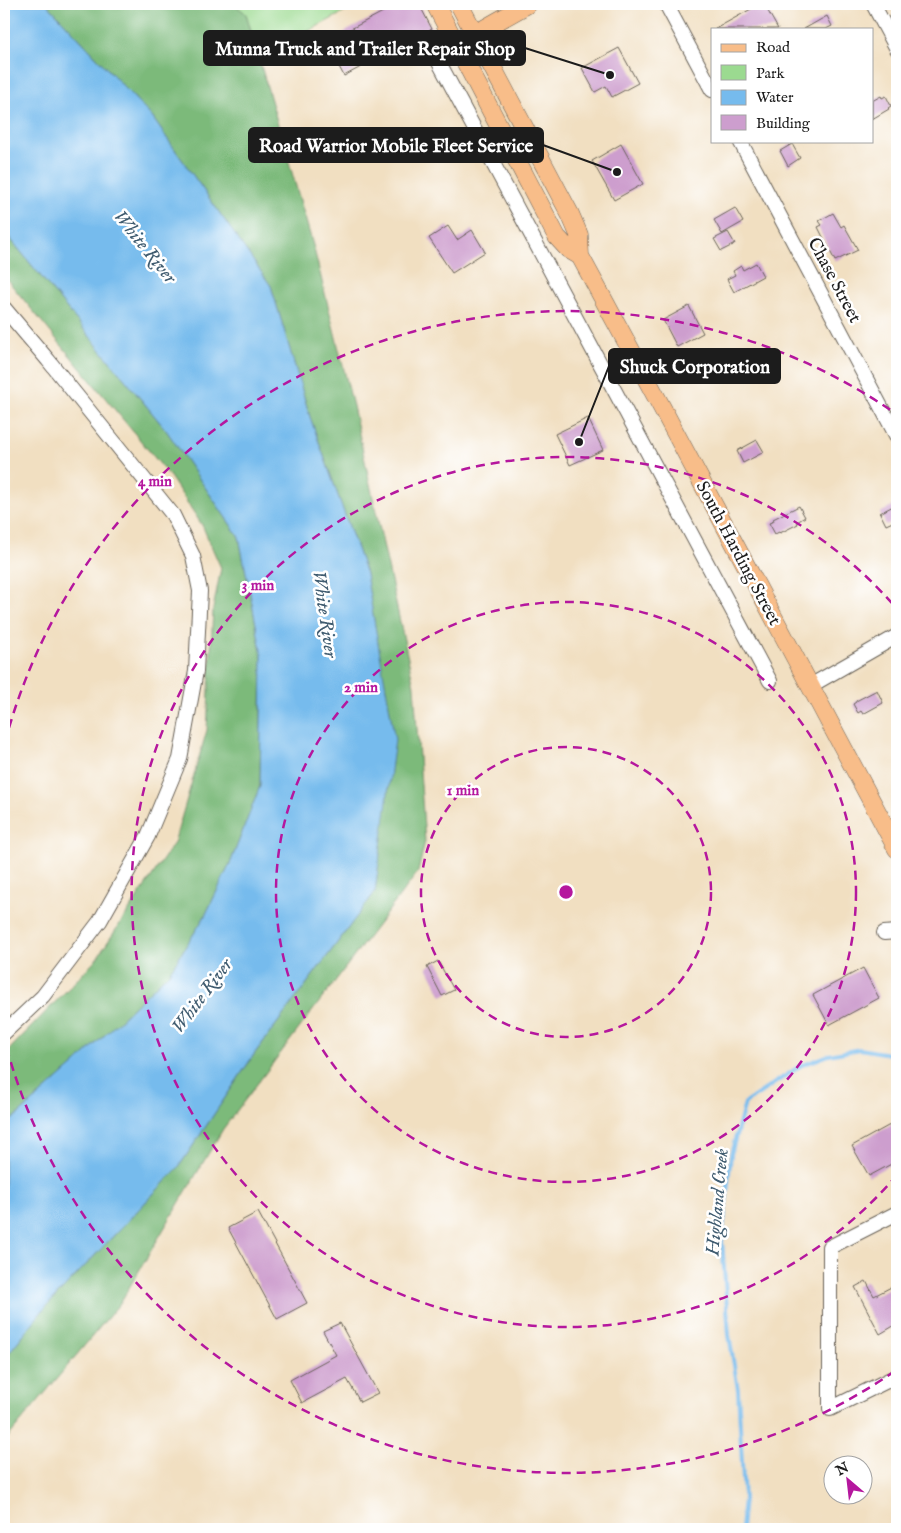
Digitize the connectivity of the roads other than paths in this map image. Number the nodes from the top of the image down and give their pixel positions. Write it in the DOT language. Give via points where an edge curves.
graph roads {
  1 [pos="435,4"];
  2 [pos="459,4"];
  3 [pos="528,4"];
  4 [pos="666,4"];
  5 [pos="873,4"];
  6 [pos="476,34"];
  7 [pos="456,44"];
  8 [pos="897,49"];
  9 [pos="711,88"];
  10 [pos="741,142"];
  11 [pos="580,256"];
  12 [pos="4,308"];
  13 [pos="897,437"];
  14 [pos="897,636"];
  15 [pos="770,681"];
  16 [pos="810,686"];
  17 [pos="897,849"];
  18 [pos="4,1033"];
  19 [pos="897,1213"];
  20 [pos="897,1376"];
  1 -- 7 [label="main road"];
  2 -- 6 [label="main road"];
  3 -- 6 [label="main road"];
  4 -- 9 [label="street"];
  5 -- 8 [label="street"];
  6 -- 7 [label="main road"];
  6 -- 11 [label="main road" via="576,226"];
  7 -- 11 [label="main road" via="557,237"];
  7 -- 15 [label="street" via="435,55"];
  10 -- 13 [label="street, Chase Street"];
  11 -- 16 [label="main road, South Harding Street"];
  12 -- 18 [label="street" via="173,515 192,556 200,591 196,671 180,759 148,836 100,921 43,996"];
  14 -- 16 [label="street"];
  16 -- 17 [label="main road, South Harding Street"];
  19 -- 20 [label="street" via="830,1247 830,1409"];
}
